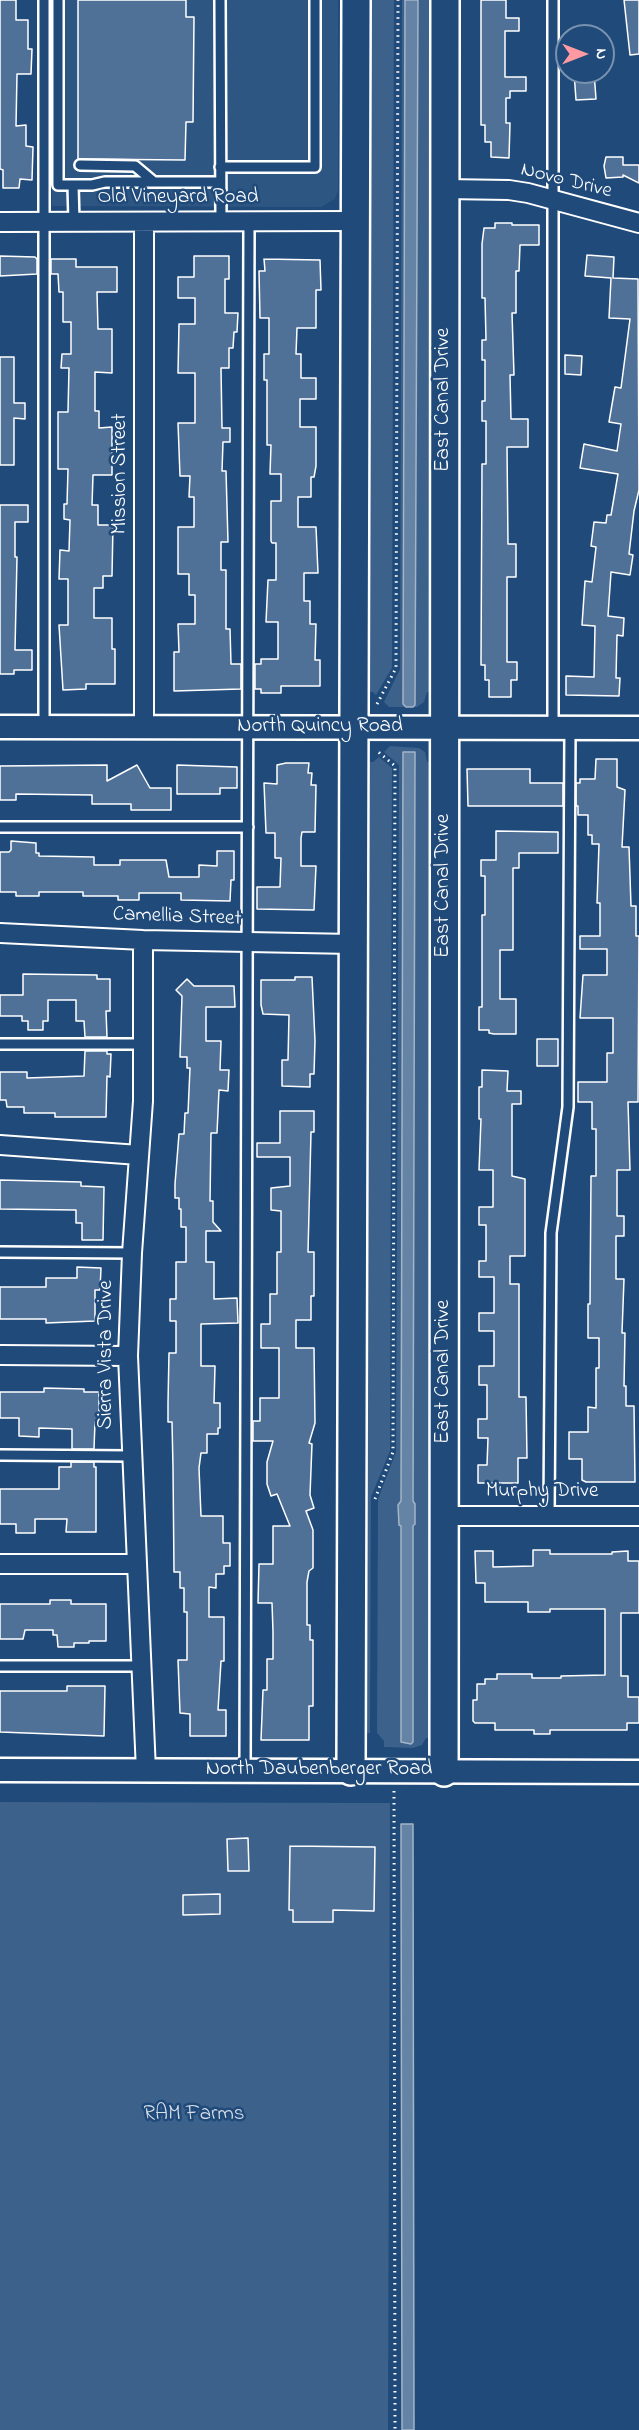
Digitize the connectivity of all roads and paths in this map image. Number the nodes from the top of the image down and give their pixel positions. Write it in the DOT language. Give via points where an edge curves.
graph roads {
  1 [pos="44,0"];
  2 [pos="58,0"];
  3 [pos="220,0"];
  4 [pos="315,0"];
  5 [pos="356,0"];
  6 [pos="398,0"];
  7 [pos="445,0"];
  8 [pos="553,0"];
  9 [pos="80,165"];
  10 [pos="220,166"];
  11 [pos="154,182"];
  12 [pos="220,182"];
  13 [pos="73,185"];
  14 [pos="445,189"];
  15 [pos="553,198"];
  16 [pos="249,221"];
  17 [pos="356,221"];
  18 [pos="0,222"];
  19 [pos="44,222"];
  20 [pos="74,222"];
  21 [pos="144,222"];
  22 [pos="221,222"];
  23 [pos="639,223"];
  24 [pos="377,708"];
  25 [pos="0,727"];
  26 [pos="44,727"];
  27 [pos="144,727"];
  28 [pos="248,728"];
  29 [pos="354,728"];
  30 [pos="445,728"];
  31 [pos="561,728"];
  32 [pos="639,728"];
  33 [pos="376,747"];
  34 [pos="0,827"];
  35 [pos="248,827"];
  36 [pos="0,933"];
  37 [pos="142,940"];
  38 [pos="247,942"];
  39 [pos="353,944"];
  40 [pos="0,1044"];
  41 [pos="144,1044"];
  42 [pos="0,1145"];
  43 [pos="139,1155"];
  44 [pos="0,1252"];
  45 [pos="132,1253"];
  46 [pos="0,1355"];
  47 [pos="128,1356"];
  48 [pos="0,1455"];
  49 [pos="131,1456"];
  50 [pos="375,1510"];
  51 [pos="445,1516"];
  52 [pos="549,1516"];
  53 [pos="639,1516"];
  54 [pos="0,1564"];
  55 [pos="136,1564"];
  56 [pos="0,1666"];
  57 [pos="142,1666"];
  58 [pos="0,1770"];
  59 [pos="245,1770"];
  60 [pos="146,1771"];
  61 [pos="351,1771"];
  62 [pos="394,1771"];
  63 [pos="444,1772"];
  64 [pos="639,1772"];
  65 [pos="395,2430"];
  1 -- 19 [label="lane"];
  2 -- 13 [label="lane" via="58,185"];
  3 -- 10 [label="lane"];
  4 -- 10 [label="lane" via="315,167"];
  5 -- 17 [label="main road"];
  6 -- 24 [label="path" via="396,669"];
  7 -- 14 [label="main road, East Canal Drive"];
  8 -- 15 [label="lane"];
  9 -- 11 [label="lane" via="135,166"];
  10 -- 12 [label="lane"];
  11 -- 12 [label="lane"];
  11 -- 13 [label="lane"];
  12 -- 22 [label="lane"];
  13 -- 20 [label="lane"];
  14 -- 15 [label="street, Novo Drive" via="509,190"];
  14 -- 30 [label="main road, East Canal Drive"];
  15 -- 23 [label="street, Novo Drive"];
  15 -- 31 [label="lane"];
  16 -- 17 [label="street, Old Vineyard Road"];
  16 -- 22 [label="street, Old Vineyard Road"];
  16 -- 28 [label="lane"];
  17 -- 29 [label="main road"];
  18 -- 19 [label="street, Old Vineyard Road"];
  19 -- 20 [label="street, Old Vineyard Road"];
  19 -- 26 [label="lane"];
  20 -- 21 [label="street, Old Vineyard Road"];
  21 -- 22 [label="street, Old Vineyard Road"];
  21 -- 27 [label="street, Mission Street"];
  25 -- 26 [label="street, North Quincy Road"];
  26 -- 27 [label="street, North Quincy Road"];
  27 -- 28 [label="street, North Quincy Road"];
  28 -- 29 [label="street, North Quincy Road"];
  28 -- 35 [label="lane"];
  29 -- 30 [label="street, North Quincy Road"];
  29 -- 39 [label="main road"];
  30 -- 31 [label="street, North Quincy Road"];
  30 -- 51 [label="main road, East Canal Drive"];
  31 -- 32 [label="street, North Quincy Road"];
  31 -- 52 [label="lane" via="568,1107 550,1233"];
  33 -- 50 [label="path" via="396,766 393,1452 375,1498"];
  34 -- 35 [label="lane"];
  35 -- 38 [label="lane"];
  36 -- 37 [label="street, Camellia Street"];
  37 -- 38 [label="street, Camellia Street"];
  37 -- 41 [label="street, Sierra Vista Drive"];
  38 -- 39 [label="street, Camellia Street"];
  38 -- 59 [label="lane"];
  39 -- 61 [label="main road"];
  40 -- 41 [label="lane"];
  41 -- 43 [label="street, Sierra Vista Drive"];
  42 -- 43 [label="street"];
  43 -- 45 [label="street, Sierra Vista Drive"];
  44 -- 45 [label="lane"];
  45 -- 47 [label="street, Sierra Vista Drive"];
  46 -- 47 [label="street"];
  47 -- 49 [label="street, Sierra Vista Drive"];
  48 -- 49 [label="lane"];
  49 -- 55 [label="street, Sierra Vista Drive"];
  51 -- 52 [label="street, Murphy Drive"];
  51 -- 63 [label="main road, East Canal Drive"];
  52 -- 53 [label="street, Murphy Drive"];
  54 -- 55 [label="street"];
  55 -- 57 [label="street, Sierra Vista Drive"];
  56 -- 57 [label="lane"];
  57 -- 60 [label="street, Sierra Vista Drive"];
  58 -- 60 [label="street, North Daubenberger Road"];
  59 -- 60 [label="street, North Daubenberger Road"];
  59 -- 61 [label="street, North Daubenberger Road"];
  61 -- 62 [label="street, North Daubenberger Road"];
  62 -- 63 [label="street, North Daubenberger Road"];
  62 -- 65 [label="path"];
  63 -- 64 [label="street, North Daubenberger Road"];
}
